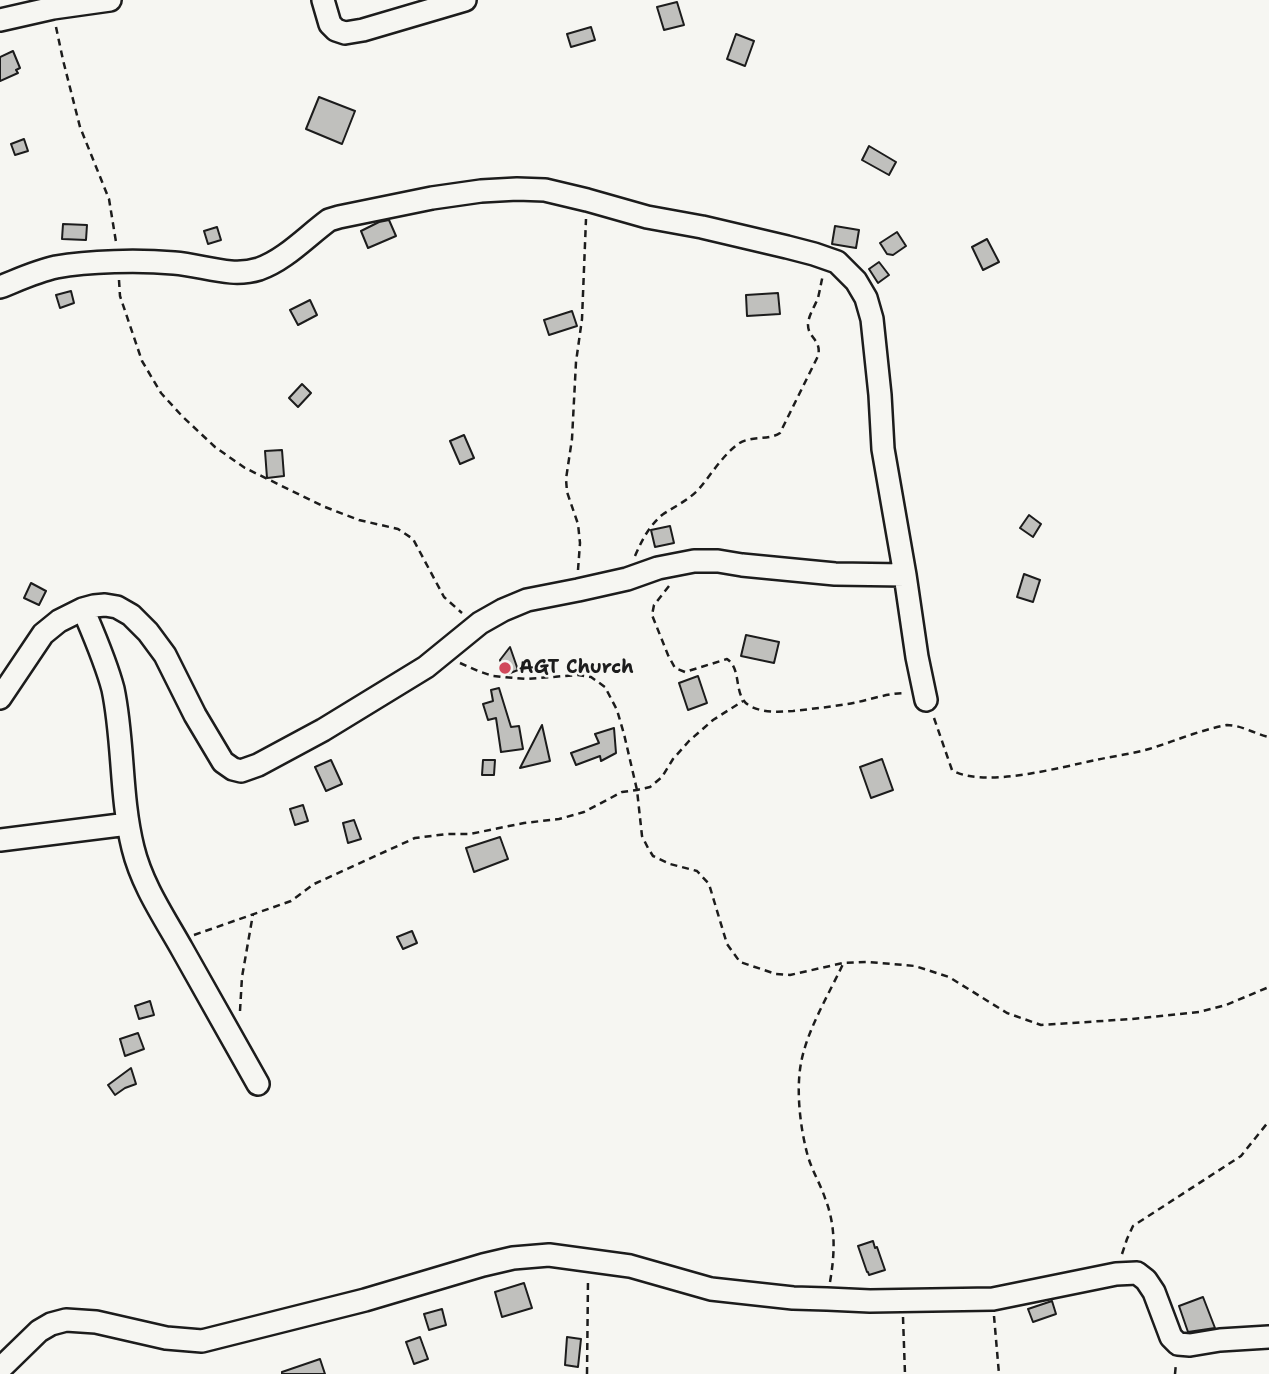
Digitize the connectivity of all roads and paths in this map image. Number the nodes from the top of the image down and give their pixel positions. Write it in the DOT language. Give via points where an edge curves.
graph roads {
  1 [pos="110,0"];
  2 [pos="323,0"];
  3 [pos="465,0"];
  4 [pos="53,4"];
  5 [pos="0,20"];
  6 [pos="587,200"];
  7 [pos="825,258"];
  8 [pos="118,263"];
  9 [pos="0,287"];
  10 [pos="905,575"];
  11 [pos="627,579"];
  12 [pos="578,590"];
  13 [pos="83,609"];
  14 [pos="480,623"];
  15 [pos="443,655"];
  16 [pos="0,698"];
  17 [pos="926,700"];
  18 [pos="743,701"];
  19 [pos="637,790"];
  20 [pos="128,824"];
  21 [pos="0,840"];
  22 [pos="253,914"];
  23 [pos="177,942"];
  24 [pos="843,963"];
  25 [pos="1269,987"];
  26 [pos="240,1014"];
  27 [pos="258,1084"];
  28 [pos="1269,1121"];
  29 [pos="588,1259"];
  30 [pos="1116,1273"];
  31 [pos="827,1299"];
  32 [pos="993,1299"];
  33 [pos="902,1300"];
  34 [pos="1269,1338"];
  35 [pos="0,1369"];
  36 [pos="587,1374"];
  37 [pos="905,1374"];
  38 [pos="999,1374"];
  1 -- 4 [label="street"];
  2 -- 3 [label="street" via="330,24 345,33"];
  4 -- 5 [label="street"];
  4 -- 8 [label="path" via="80,127 109,199"];
  6 -- 7 [label="street"];
  6 -- 8 [label="street" via="517,189 390,205 329,220 274,262 241,273 173,263"];
  6 -- 12 [label="path" via="582,319 566,479 580,542"];
  7 -- 10 [label="street" via="837,262 856,281 872,319 883,449"];
  7 -- 11 [label="path" via="808,323 820,350 780,433 738,444 697,491 655,522"];
  8 -- 9 [label="street" via="53,268"];
  8 -- 14 [label="path" via="120,296 142,361 182,416 245,468 325,507 398,529 413,539 444,597"];
  10 -- 11 [label="street" via="835,575 704,560"];
  10 -- 17 [label="street"];
  11 -- 12 [label="street"];
  12 -- 14 [label="street" via="527,600"];
  13 -- 15 [label="street" via="117,607 148,632 223,762 242,771 323,730"];
  13 -- 16 [label="street" via="43,634"];
  13 -- 20 [label="street" via="112,688"];
  14 -- 15 [label="street"];
  15 -- 19 [label="path" via="493,676 592,677 605,688 617,710"];
  18 -- 19 [label="path" via="689,741 662,777"];
  19 -- 22 [label="path" via="559,819 415,838 314,884 291,901"];
  19 -- 24 [label="path" via="642,836 648,848 653,856 670,864 697,871 709,884 727,944 740,962 790,975"];
  20 -- 21 [label="street"];
  20 -- 23 [label="street" via="141,872"];
  22 -- 23 [label="path"];
  22 -- 26 [label="path"];
  23 -- 27 [label="street"];
  24 -- 25 [label="path" via="930,970 1007,1013 1041,1025 1199,1012"];
  24 -- 31 [label="path" via="801,1063 799,1097 806,1151 832,1219 835,1245"];
  28 -- 30 [label="path" via="1241,1156 1133,1226"];
  29 -- 31 [label="street" via="711,1289"];
  29 -- 35 [label="street" via="513,1258 202,1341 66,1320 39,1331"];
  29 -- 36 [label="path"];
  30 -- 32 [label="street"];
  30 -- 34 [label="street" via="1137,1273 1146,1280 1178,1344"];
  31 -- 33 [label="street"];
  32 -- 33 [label="street"];
  32 -- 38 [label="path"];
  33 -- 37 [label="path"];
}
